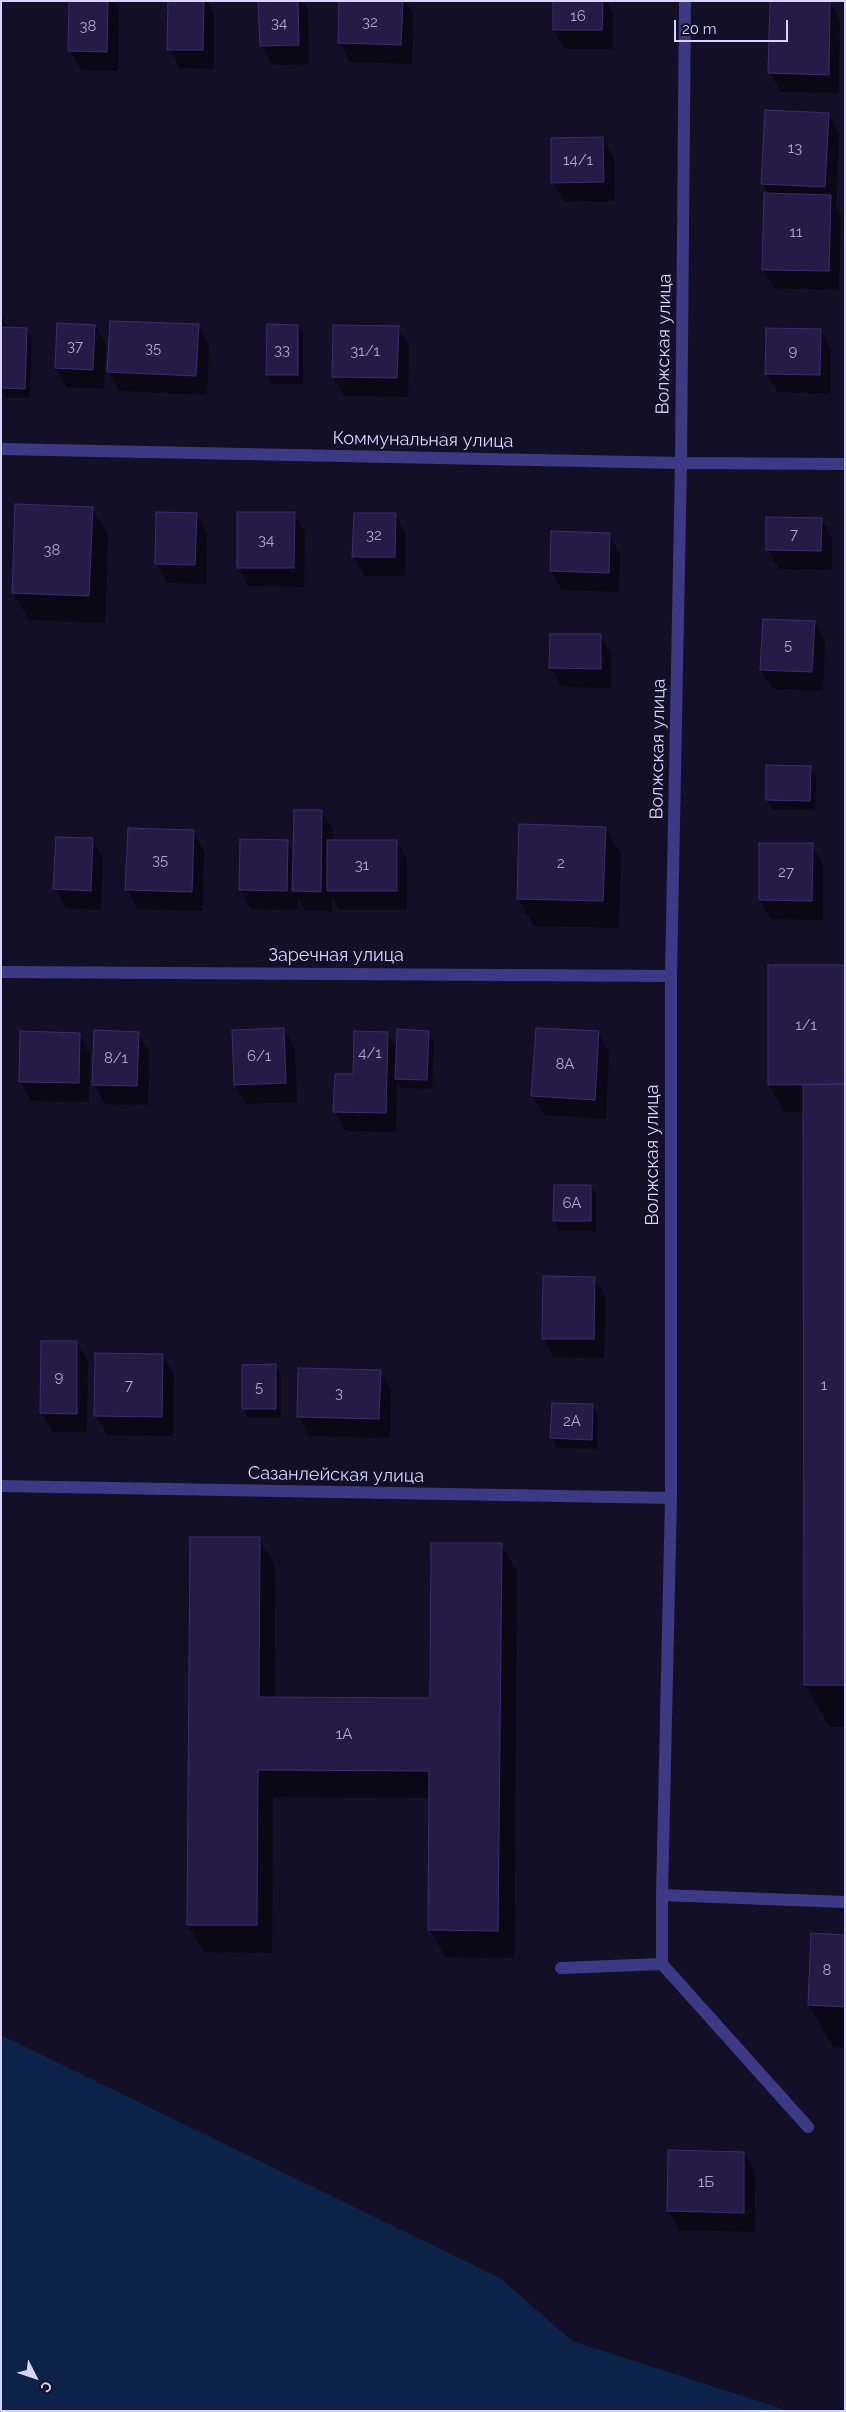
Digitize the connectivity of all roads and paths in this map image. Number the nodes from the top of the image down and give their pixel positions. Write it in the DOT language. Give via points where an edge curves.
graph roads {
  1 [pos="685,1"];
  2 [pos="1,449"];
  3 [pos="681,463"];
  4 [pos="845,464"];
  5 [pos="1,972"];
  6 [pos="671,976"];
  7 [pos="1,1486"];
  8 [pos="671,1498"];
  9 [pos="662,1894"];
  10 [pos="845,1902"];
  11 [pos="662,1964"];
  12 [pos="562,1968"];
  13 [pos="808,2127"];
  1 -- 3 [label="street, Волжская улица"];
  2 -- 3 [label="street, Коммунальная улица"];
  3 -- 4 [label="street, Коммунальная улица"];
  3 -- 6 [label="street, Волжская улица"];
  5 -- 6 [label="street, Заречная улица"];
  6 -- 8 [label="street, Волжская улица"];
  7 -- 8 [label="street, Сазанлейская улица"];
  8 -- 9 [label="street, Волжская улица"];
  9 -- 10 [label="street"];
  9 -- 11 [label="street, Волжская улица"];
  11 -- 12 [label="street"];
  11 -- 13 [label="street"];
}
